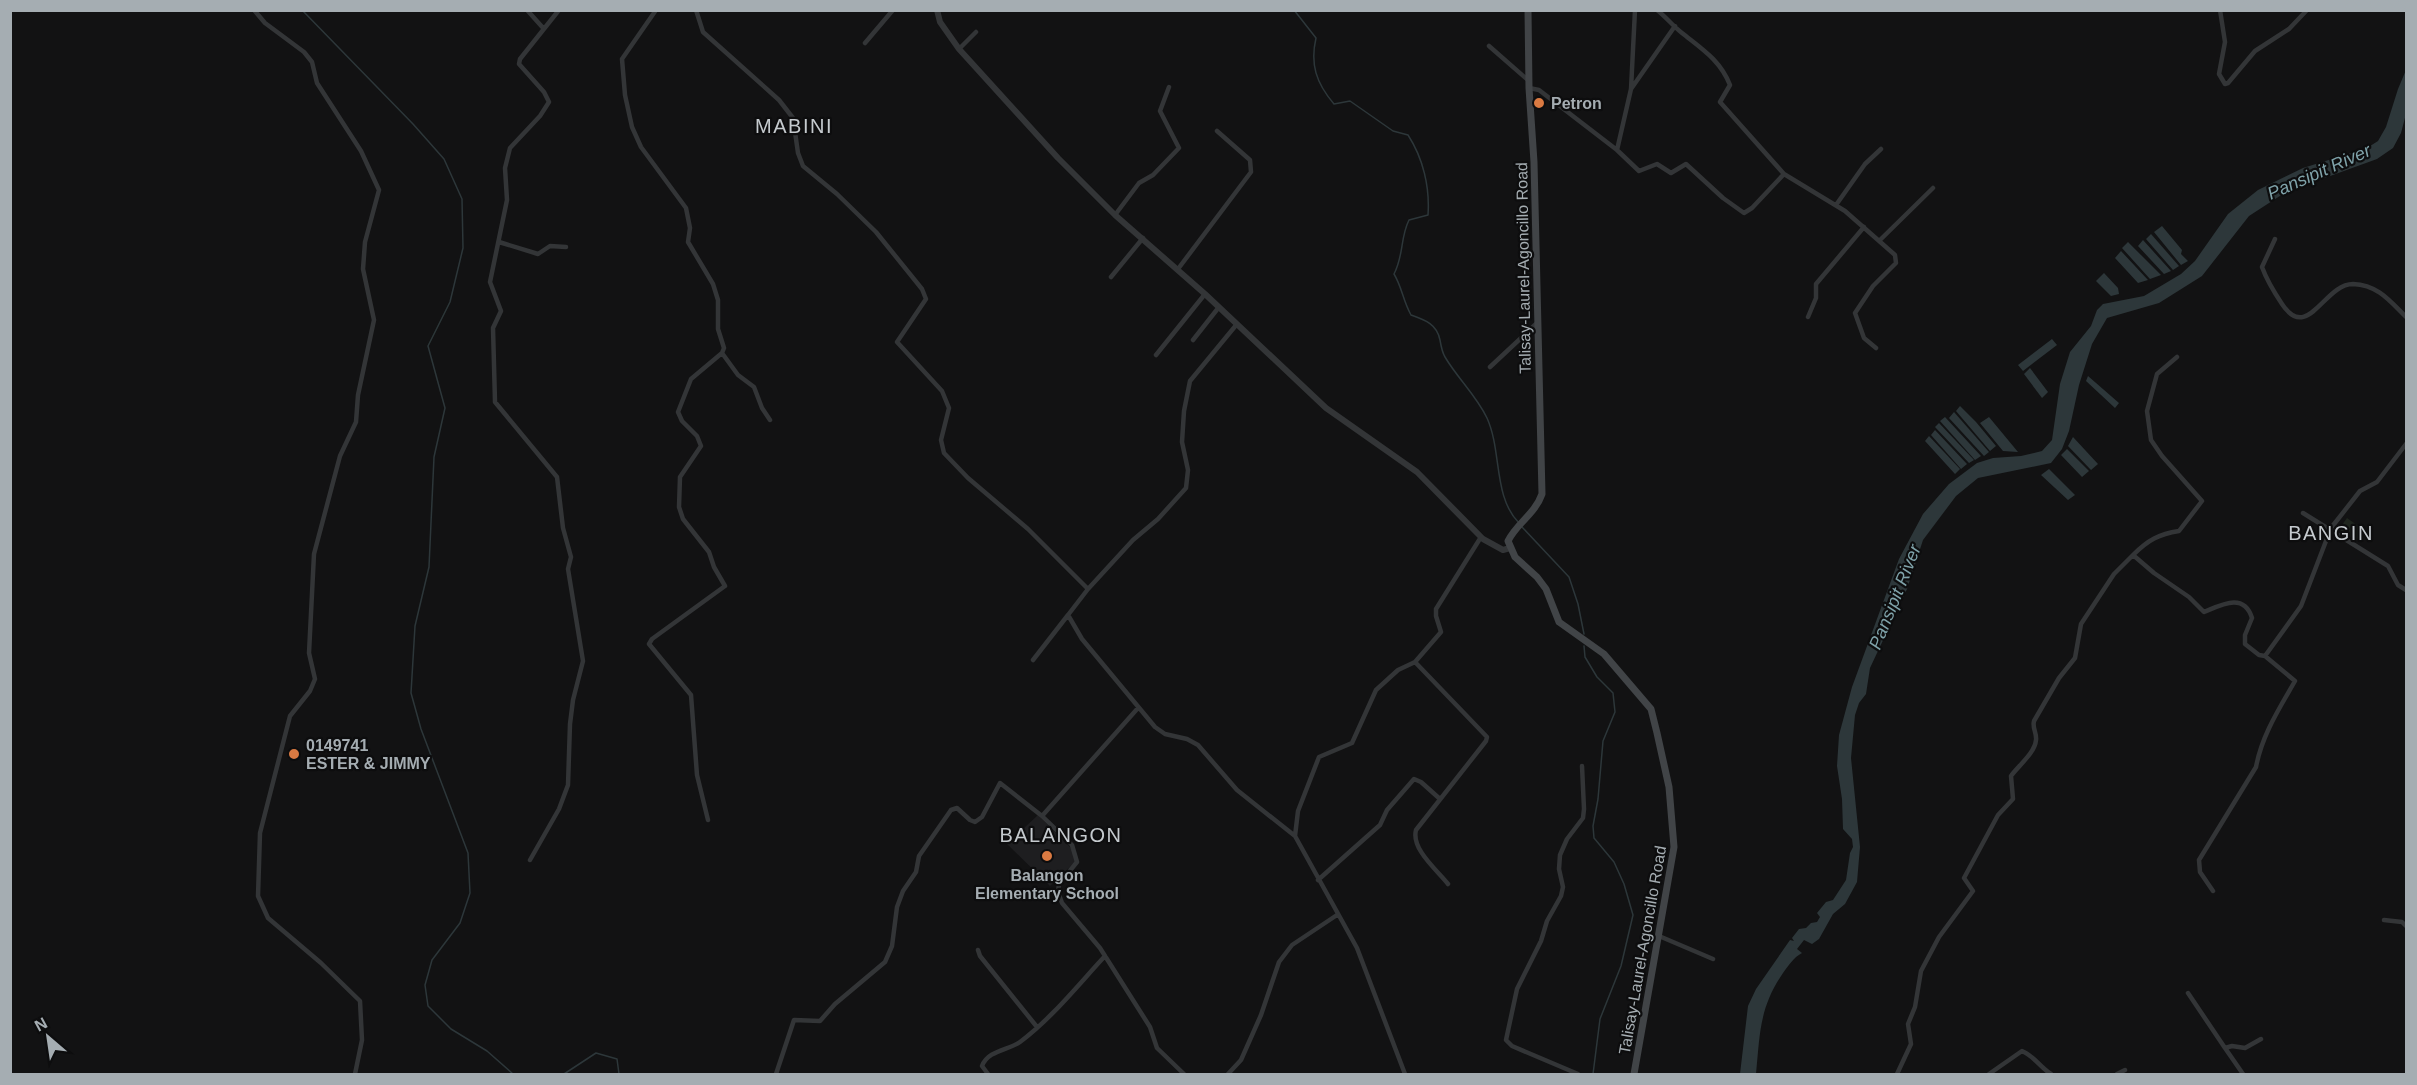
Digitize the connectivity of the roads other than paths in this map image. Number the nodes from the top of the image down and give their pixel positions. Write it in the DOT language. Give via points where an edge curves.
graph roads {
  1 [pos="254,10"];
  2 [pos="527,10"];
  3 [pos="559,10"];
  4 [pos="656,10"];
  5 [pos="696,10"];
  6 [pos="893,10"];
  7 [pos="937,10"];
  8 [pos="1527,10"];
  9 [pos="1635,10"];
  10 [pos="1657,10"];
  11 [pos="2220,10"];
  12 [pos="2307,10"];
  13 [pos="1675,26"];
  14 [pos="544,29"];
  15 [pos="976,32"];
  16 [pos="865,43"];
  17 [pos="1489,46"];
  18 [pos="958,49"];
  19 [pos="1529,85"];
  20 [pos="1169,87"];
  21 [pos="1631,88"];
  22 [pos="1217,131"];
  23 [pos="1881,149"];
  24 [pos="1617,150"];
  25 [pos="1784,174"];
  26 [pos="1933,188"];
  27 [pos="1836,205"];
  28 [pos="1115,215"];
  29 [pos="1864,227"];
  30 [pos="1143,238"];
  31 [pos="2275,238"];
  32 [pos="1879,241"];
  33 [pos="499,242"];
  34 [pos="566,247"];
  35 [pos="1178,269"];
  36 [pos="1111,277"];
  37 [pos="1205,294"];
  38 [pos="1219,307"];
  39 [pos="1808,317"];
  40 [pos="2406,317"];
  41 [pos="1537,323"];
  42 [pos="1237,324"];
  43 [pos="1193,340"];
  44 [pos="1876,348"];
  45 [pos="722,353"];
  46 [pos="1156,355"];
  47 [pos="2177,357"];
  48 [pos="1490,367"];
  49 [pos="770,420"];
  50 [pos="2406,444"];
  51 [pos="2302,513"];
  52 [pos="2330,532"];
  53 [pos="1481,537"];
  54 [pos="1510,548"];
  55 [pos="2133,555"];
  56 [pos="1088,588"];
  57 [pos="2406,590"];
  58 [pos="1068,615"];
  59 [pos="2265,656"];
  60 [pos="1033,660"];
  61 [pos="1415,662"];
  62 [pos="1138,708"];
  63 [pos="1582,766"];
  64 [pos="1440,799"];
  65 [pos="1042,816"];
  66 [pos="708,820"];
  67 [pos="1295,836"];
  68 [pos="530,860"];
  69 [pos="1318,880"];
  70 [pos="1448,884"];
  71 [pos="2212,891"];
  72 [pos="1337,915"];
  73 [pos="2384,920"];
  74 [pos="2406,926"];
  75 [pos="1659,936"];
  76 [pos="978,950"];
  77 [pos="1105,956"];
  78 [pos="1713,959"];
  79 [pos="2188,993"];
  80 [pos="1037,1027"];
  81 [pos="2261,1039"];
  82 [pos="2225,1048"];
  83 [pos="2125,1070"];
  84 [pos="355,1074"];
  85 [pos="776,1074"];
  86 [pos="988,1074"];
  87 [pos="1184,1074"];
  88 [pos="1228,1074"];
  89 [pos="1405,1074"];
  90 [pos="1578,1074"];
  91 [pos="1634,1074"];
  92 [pos="1898,1074"];
  93 [pos="1989,1074"];
  94 [pos="2051,1074"];
  95 [pos="2117,1074"];
  96 [pos="2243,1074"];
  1 -- 84 [label="street" via="312,62 317,83 361,151 379,190 365,242 363,268 374,320 356,422 340,456 314,554 309,653 315,679 290,716 260,833 258,896 268,918 360,1002 362,1040"];
  2 -- 14 [label="street"];
  3 -- 14 [label="street"];
  4 -- 45 [label="street" via="622,59 625,94 641,147 686,208 688,242 718,300"];
  5 -- 56 [label="street" via="703,32 779,100 793,118 803,166 876,232 922,289 926,299 897,342 942,391 949,408 941,440 944,453"];
  6 -- 16 [label="street"];
  7 -- 18 [label="street" via="940,22"];
  8 -- 19 [label="main road, Talisay-Laurel-Agoncillo Road"];
  9 -- 21 [label="street"];
  10 -- 13 [label="street"];
  11 -- 12 [label="street" via="2225,42 2219,74 2225,84 2254,51 2289,29"];
  13 -- 21 [label="street"];
  13 -- 25 [label="street" via="1706,50 1726,75 1730,85 1720,102"];
  14 -- 33 [label="street" via="519,64 549,102 510,148 505,168 507,200"];
  15 -- 18 [label="street"];
  17 -- 19 [label="street"];
  18 -- 28 [label="street"];
  19 -- 24 [label="street"];
  19 -- 41 [label="main road, Talisay-Laurel-Agoncillo Road"];
  20 -- 28 [label="street" via="1160,111 1179,148 1153,175 1139,183"];
  21 -- 24 [label="street"];
  22 -- 35 [label="street" via="1250,160 1251,172"];
  23 -- 27 [label="street" via="1865,164"];
  24 -- 25 [label="street" via="1639,171 1657,164 1671,173 1686,164 1744,213"];
  25 -- 27 [label="street"];
  26 -- 32 [label="street"];
  27 -- 29 [label="street"];
  28 -- 30 [label="street"];
  29 -- 32 [label="street"];
  29 -- 39 [label="street" via="1816,284 1816,298"];
  30 -- 35 [label="street"];
  30 -- 36 [label="street"];
  31 -- 40 [label="street" via="2262,267 2267,282 2297,318 2305,318 2336,291 2352,284 2379,290"];
  32 -- 44 [label="street" via="1895,255 1896,263 1873,286 1855,313 1864,338"];
  33 -- 34 [label="street" via="538,254 550,246"];
  33 -- 68 [label="street" via="490,282 501,311 493,328 495,402 556,477 571,557 568,569 583,661 570,724 568,785"];
  35 -- 37 [label="street"];
  37 -- 38 [label="street"];
  37 -- 46 [label="street"];
  38 -- 42 [label="street"];
  38 -- 43 [label="street"];
  41 -- 48 [label="street"];
  41 -- 54 [label="main road, Talisay-Laurel-Agoncillo Road" via="1542,494 1538,506 1508,541"];
  42 -- 53 [label="street" via="1326,408 1417,472"];
  42 -- 56 [label="street" via="1190,381 1182,442 1188,470 1186,488"];
  45 -- 49 [label="street" via="754,387"];
  45 -- 66 [label="street" via="691,379 678,412 701,446 682,473 678,498 681,516 710,552 725,586 649,644 691,695 697,775"];
  47 -- 55 [label="street" via="2157,374 2147,411 2151,440 2202,501 2179,531 2161,533"];
  50 -- 52 [label="street" via="2377,482 2360,490"];
  51 -- 52 [label="street"];
  52 -- 57 [label="street" via="2388,566 2397,585"];
  52 -- 59 [label="street" via="2301,606"];
  53 -- 54 [label="street" via="1494,547"];
  53 -- 61 [label="street" via="1436,609 1441,632"];
  54 -- 75 [label="main road, Talisay-Laurel-Agoncillo Road" via="1546,589 1559,622 1604,654 1651,709 1669,787 1674,847"];
  55 -- 59 [label="street" via="2204,612 2229,602 2240,604 2252,618 2245,644"];
  55 -- 92 [label="street" via="2114,574 2081,624 2075,658 2034,721 2037,739 2011,777 2013,799 1998,815 1964,878 1973,891 1939,937 1921,971 1908,1024 1911,1044"];
  56 -- 58 [label="street"];
  58 -- 60 [label="street"];
  58 -- 62 [label="street" via="1082,639"];
  59 -- 71 [label="street" via="2295,681 2270,724 2256,767 2199,860 2200,872"];
  61 -- 64 [label="street" via="1487,737"];
  61 -- 67 [label="street" via="1398,670 1376,690 1352,742 1319,758 1298,811"];
  62 -- 65 [label="street"];
  62 -- 67 [label="street" via="1165,734 1198,745 1237,790"];
  63 -- 90 [label="street" via="1583,818 1560,855 1562,896 1517,989 1506,1040"];
  64 -- 69 [label="street" via="1414,779 1387,810 1380,825"];
  64 -- 70 [label="street" via="1414,838"];
  65 -- 77 [label="street" via="1072,845 1077,856 1075,866 1059,884 1062,903"];
  65 -- 85 [label="street" via="1000,783 982,817 975,822 961,809 951,810 919,856 916,872 903,891 885,962 819,1020 794,1020"];
  67 -- 69 [label="street"];
  69 -- 72 [label="street"];
  72 -- 88 [label="street" via="1292,945 1279,962 1261,1015 1240,1060"];
  72 -- 89 [label="street" via="1356,948"];
  73 -- 74 [label="street"];
  75 -- 78 [label="street"];
  75 -- 91 [label="main road, Talisay-Laurel-Agoncillo Road"];
  76 -- 80 [label="street"];
  77 -- 80 [label="street"];
  77 -- 87 [label="street" via="1150,1027 1157,1048"];
  79 -- 82 [label="street"];
  80 -- 86 [label="street" via="1014,1045 984,1060 982,1066"];
  81 -- 82 [label="street" via="2245,1048"];
  82 -- 96 [label="street"];
  83 -- 95 [label="street"];
  93 -- 94 [label="street" via="2022,1051"];
}
